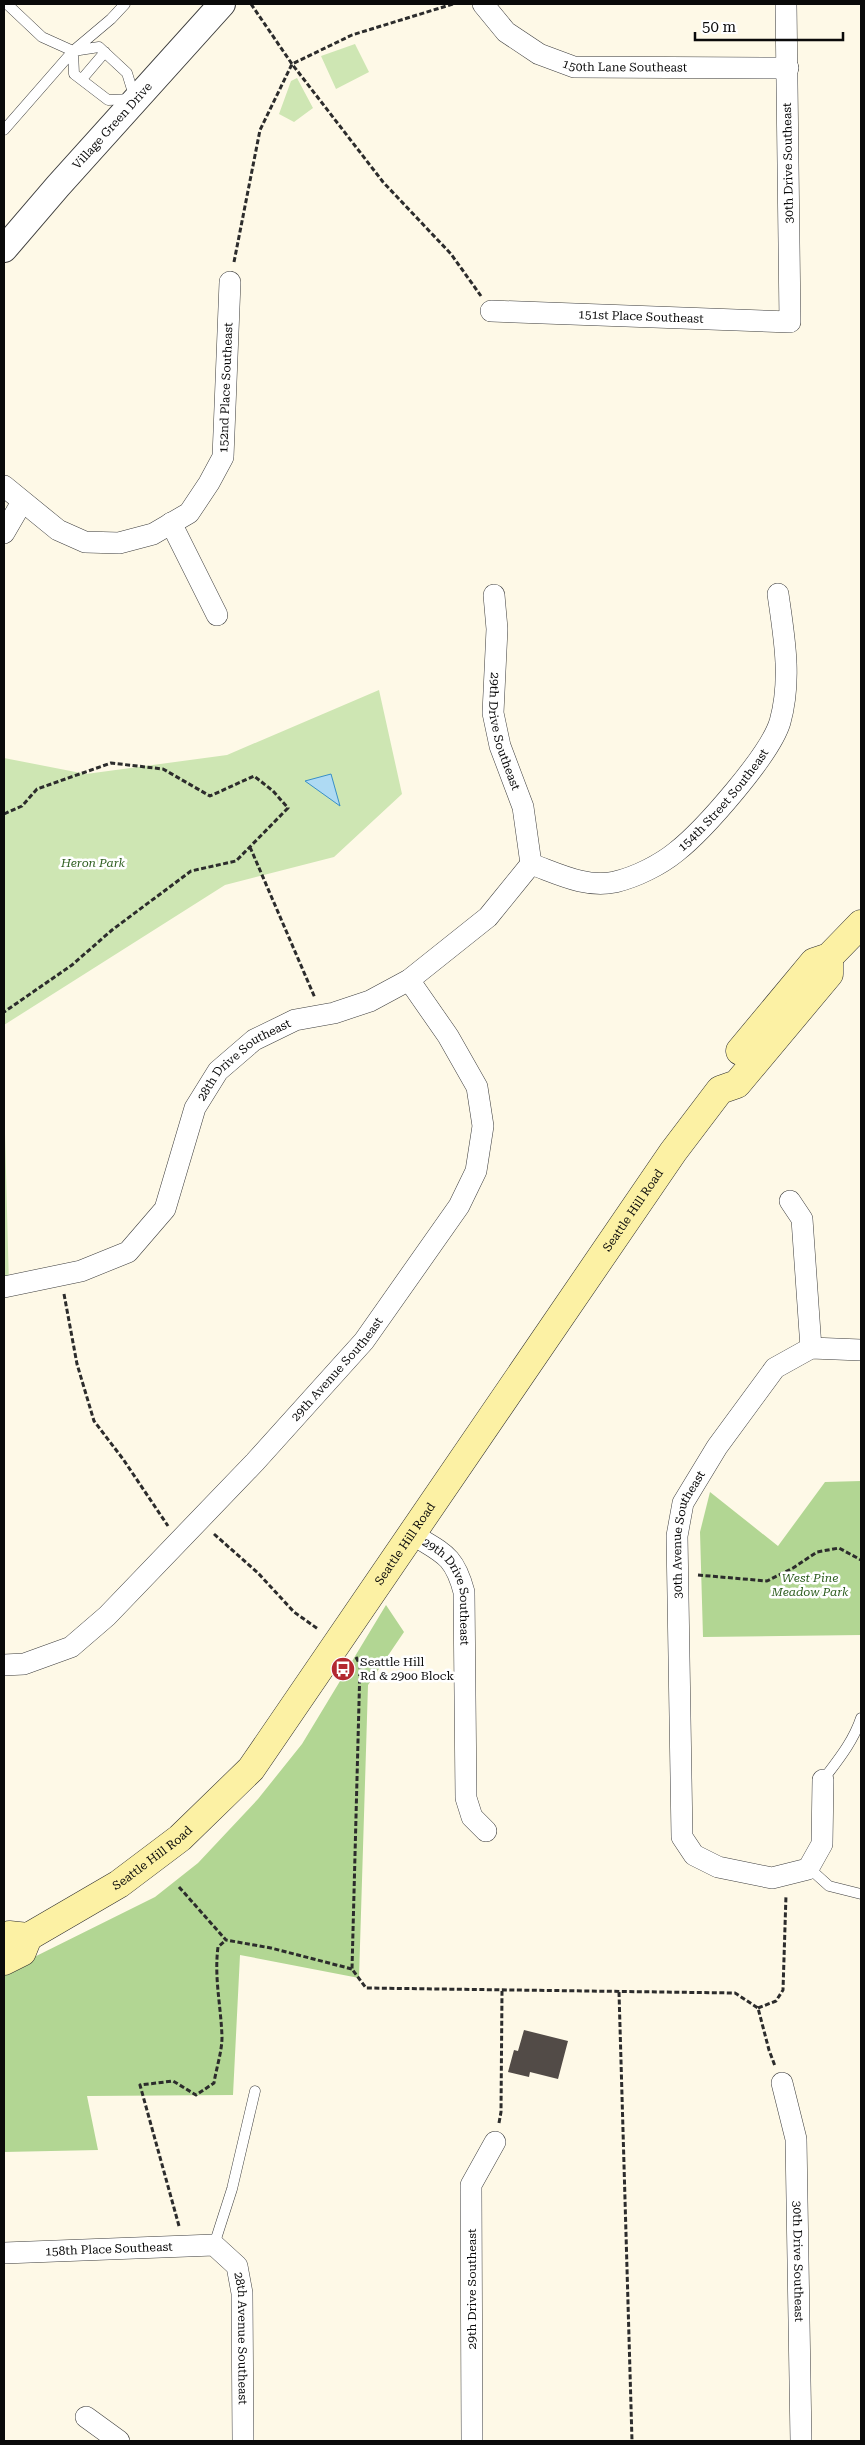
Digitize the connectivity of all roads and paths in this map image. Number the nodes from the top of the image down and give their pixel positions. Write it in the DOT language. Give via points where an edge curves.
graph roads {
  1 [pos="7,4"];
  2 [pos="125,4"];
  3 [pos="222,4"];
  4 [pos="251,4"];
  5 [pos="453,4"];
  6 [pos="484,4"];
  7 [pos="786,4"];
  8 [pos="73,52"];
  9 [pos="104,52"];
  10 [pos="292,64"];
  11 [pos="788,68"];
  12 [pos="82,79"];
  13 [pos="135,99"];
  14 [pos="4,130"];
  15 [pos="4,249"];
  16 [pos="230,282"];
  17 [pos="491,311"];
  18 [pos="790,322"];
  19 [pos="4,486"];
  20 [pos="22,502"];
  21 [pos="171,523"];
  22 [pos="4,533"];
  23 [pos="778,594"];
  24 [pos="494,595"];
  25 [pos="217,615"];
  26 [pos="4,814"];
  27 [pos="250,847"];
  28 [pos="531,864"];
  29 [pos="861,924"];
  30 [pos="409,980"];
  31 [pos="4,1012"];
  32 [pos="322,1015"];
  33 [pos="790,1200"];
  34 [pos="61,1277"];
  35 [pos="6,1287"];
  36 [pos="811,1348"];
  37 [pos="861,1350"];
  38 [pos="199,1520"];
  39 [pos="412,1534"];
  40 [pos="179,1541"];
  41 [pos="861,1560"];
  42 [pos="677,1574"];
  43 [pos="319,1629"];
  44 [pos="354,1652"];
  45 [pos="4,1665"];
  46 [pos="861,1718"];
  47 [pos="823,1780"];
  48 [pos="486,1831"];
  49 [pos="809,1868"];
  50 [pos="784,1875"];
  51 [pos="178,1887"];
  52 [pos="861,1894"];
  53 [pos="16,1937"];
  54 [pos="226,1940"];
  55 [pos="4,1961"];
  56 [pos="352,1969"];
  57 [pos="502,1991"];
  58 [pos="619,1992"];
  59 [pos="758,2008"];
  60 [pos="782,2083"];
  61 [pos="255,2091"];
  62 [pos="495,2142"];
  63 [pos="214,2245"];
  64 [pos="185,2246"];
  65 [pos="4,2253"];
  66 [pos="86,2417"];
  67 [pos="119,2441"];
  68 [pos="244,2441"];
  69 [pos="472,2441"];
  70 [pos="632,2441"];
  71 [pos="801,2441"];
  1 -- 8 [label="lane" via="42,37"];
  2 -- 8 [label="lane"];
  3 -- 13 [label="street, Village Green Drive"];
  4 -- 10 [label="path"];
  5 -- 10 [label="path" via="352,35"];
  6 -- 11 [label="street, 150th Lane Southeast" via="506,32 539,54 574,67"];
  7 -- 11 [label="street, 30th Drive Southeast"];
  8 -- 9 [label="lane" via="99,47"];
  8 -- 12 [label="lane" via="74,74"];
  8 -- 14 [label="lane"];
  9 -- 12 [label="lane"];
  9 -- 13 [label="lane" via="127,72"];
  10 -- 16 [label="path" via="260,130"];
  10 -- 17 [label="path" via="383,182 451,254"];
  11 -- 18 [label="street, 30th Drive Southeast"];
  12 -- 13 [label="lane" via="108,100"];
  13 -- 15 [label="street, Village Green Drive"];
  16 -- 21 [label="street, 152nd Place Southeast" via="223,457 189,513"];
  17 -- 18 [label="street, 151st Place Southeast"];
  19 -- 20 [label="street, 152nd Place Southeast"];
  20 -- 21 [label="street, 152nd Place Southeast" via="58,530 85,542 119,543 153,534"];
  20 -- 22 [label="street"];
  21 -- 25 [label="street"];
  23 -- 28 [label="street, 154th Street Southeast" via="787,679 780,722 767,750 710,820 676,852 642,873 614,882 584,884"];
  24 -- 28 [label="street, 29th Drive Southeast" via="497,629 493,713 500,746 524,807"];
  26 -- 27 [label="path" via="22,806 37,789 111,763 163,769 210,796 254,776 288,808"];
  27 -- 31 [label="path" via="236,861 191,871 112,930 72,965"];
  27 -- 32 [label="path"];
  28 -- 30 [label="street, 28th Drive Southeast" via="488,917"];
  29 -- 39 [label="main road, Seattle Hill Road" via="829,957 814,962 720,1074 720,1090 673,1152"];
  30 -- 32 [label="street, 28th Drive Southeast" via="370,1001"];
  30 -- 38 [label="street, 29th Avenue Southeast" via="448,1036 477,1087 483,1126 476,1171 459,1206 364,1341"];
  32 -- 34 [label="street, 28th Drive Southeast" via="295,1020 254,1040 218,1071 195,1108 165,1209 128,1252"];
  33 -- 36 [label="street" via="802,1219"];
  34 -- 35 [label="street, 28th Drive Southeast"];
  34 -- 40 [label="path" via="77,1364 94,1421"];
  36 -- 37 [label="street"];
  36 -- 42 [label="street, 30th Avenue Southeast" via="775,1368 717,1447 682,1503 677,1536"];
  38 -- 40 [label="street, 29th Avenue Southeast"];
  38 -- 43 [label="path" via="258,1573 294,1612"];
  39 -- 48 [label="street, 29th Drive Southeast" via="450,1558 464,1592 466,1798 472,1817"];
  39 -- 53 [label="main road, Seattle Hill Road" via="251,1769 180,1838 119,1884"];
  40 -- 45 [label="street, 29th Avenue Southeast" via="107,1616 71,1647 24,1664"];
  41 -- 42 [label="path" via="839,1548 818,1552 767,1581"];
  42 -- 50 [label="street, 30th Avenue Southeast" via="682,1837 694,1855 718,1867 772,1878"];
  44 -- 56 [label="path" via="360,1664"];
  46 -- 47 [label="lane" via="852,1739"];
  47 -- 49 [label="street" via="822,1844"];
  49 -- 50 [label="street, 30th Avenue Southeast"];
  49 -- 52 [label="lane" via="829,1886"];
  50 -- 59 [label="path" via="787,1906 783,1990 776,2001"];
  51 -- 54 [label="path"];
  53 -- 55 [label="main road, Seattle Hill Road" via="22,1952"];
  54 -- 56 [label="path" via="272,1948"];
  54 -- 64 [label="path" via="218,1947 216,1960 216,1994 222,2038 214,2083 196,2095 173,2081 140,2085"];
  56 -- 57 [label="path" via="366,1988"];
  57 -- 58 [label="path"];
  57 -- 62 [label="path" via="501,2112"];
  58 -- 59 [label="path" via="735,1993"];
  58 -- 70 [label="path"];
  59 -- 60 [label="path"];
  60 -- 71 [label="street, 30th Drive Southeast" via="796,2139"];
  61 -- 63 [label="lane" via="232,2189"];
  62 -- 69 [label="street, 29th Drive Southeast" via="471,2185"];
  63 -- 64 [label="street, 158th Place Southeast"];
  63 -- 68 [label="street, 28th Avenue Southeast" via="237,2266 242,2292"];
  64 -- 65 [label="street, 158th Place Southeast"];
  66 -- 67 [label="street"];
}
